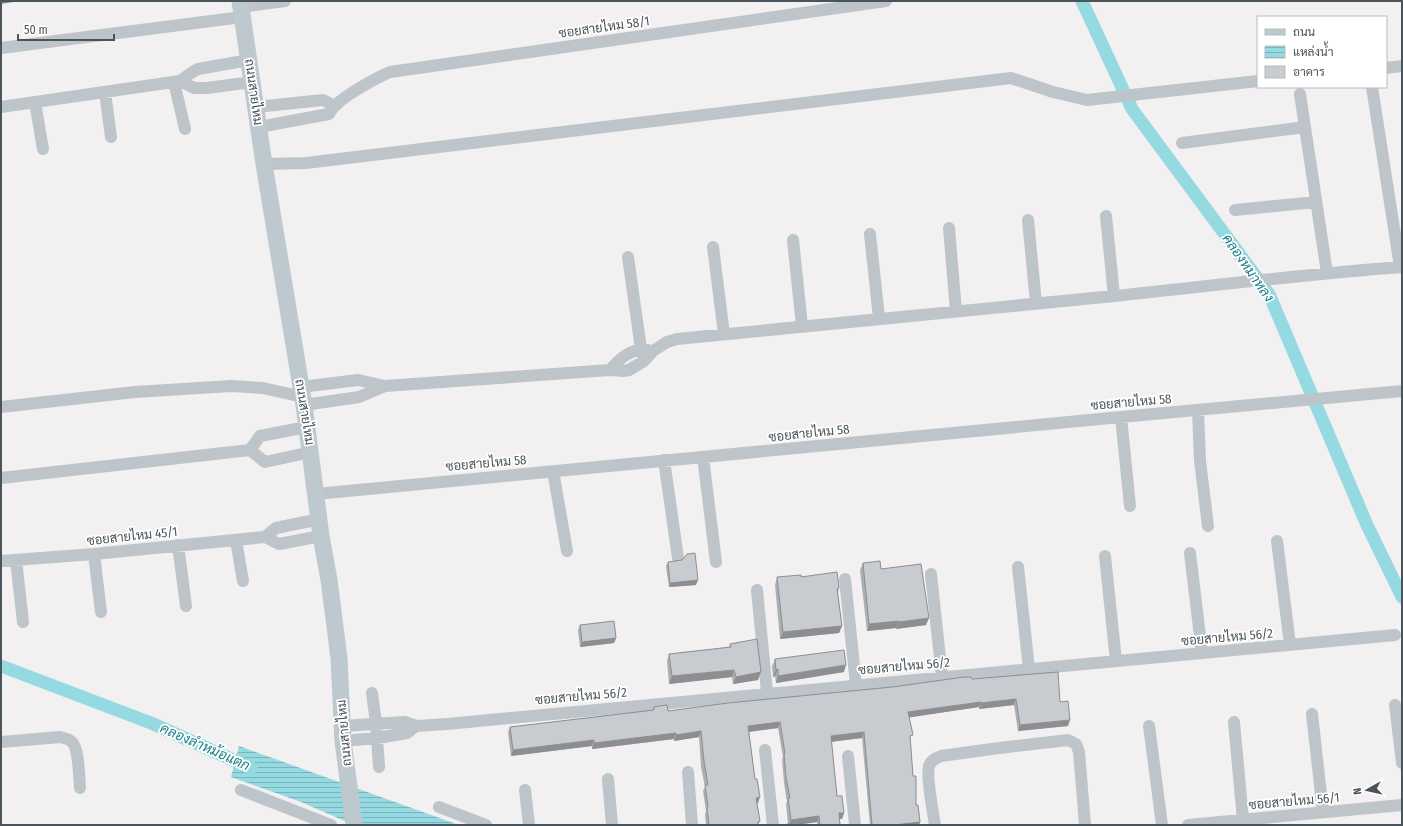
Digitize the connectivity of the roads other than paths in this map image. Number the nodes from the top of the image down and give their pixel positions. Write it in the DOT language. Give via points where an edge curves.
graph roads {
  1 [pos="285,1"];
  2 [pos="886,1"];
  3 [pos="241,8"];
  4 [pos="1,48"];
  5 [pos="249,60"];
  6 [pos="1402,66"];
  7 [pos="1387,68"];
  8 [pos="1257,81"];
  9 [pos="177,82"];
  10 [pos="252,82"];
  11 [pos="1372,88"];
  12 [pos="104,92"];
  13 [pos="1300,94"];
  14 [pos="35,102"];
  15 [pos="335,106"];
  16 [pos="1,107"];
  17 [pos="256,107"];
  18 [pos="259,127"];
  19 [pos="1305,127"];
  20 [pos="186,129"];
  21 [pos="111,137"];
  22 [pos="1182,143"];
  23 [pos="43,149"];
  24 [pos="264,164"];
  25 [pos="1316,202"];
  26 [pos="1235,210"];
  27 [pos="1106,216"];
  28 [pos="1028,220"];
  29 [pos="949,228"];
  30 [pos="870,234"];
  31 [pos="793,240"];
  32 [pos="713,247"];
  33 [pos="628,257"];
  34 [pos="1401,267"];
  35 [pos="1327,273"];
  36 [pos="1114,296"];
  37 [pos="1036,303"];
  38 [pos="956,311"];
  39 [pos="879,318"];
  40 [pos="802,326"];
  41 [pos="724,334"];
  42 [pos="647,350"];
  43 [pos="610,370"];
  44 [pos="385,386"];
  45 [pos="1402,391"];
  46 [pos="303,396"];
  47 [pos="1,407"];
  48 [pos="1198,410"];
  49 [pos="1121,417"];
  50 [pos="307,427"];
  51 [pos="250,450"];
  52 [pos="311,452"];
  53 [pos="703,457"];
  54 [pos="664,460"];
  55 [pos="552,471"];
  56 [pos="1,478"];
  57 [pos="316,494"];
  58 [pos="1130,506"];
  59 [pos="1208,526"];
  60 [pos="320,528"];
  61 [pos="265,537"];
  62 [pos="236,540"];
  63 [pos="1277,541"];
  64 [pos="178,545"];
  65 [pos="567,551"];
  66 [pos="1190,553"];
  67 [pos="94,554"];
  68 [pos="1105,556"];
  69 [pos="678,558"];
  70 [pos="16,560"];
  71 [pos="1,561"];
  72 [pos="716,562"];
  73 [pos="1018,567"];
  74 [pos="930,574"];
  75 [pos="845,579"];
  76 [pos="243,581"];
  77 [pos="757,590"];
  78 [pos="186,606"];
  79 [pos="101,612"];
  80 [pos="23,622"];
  81 [pos="1395,635"];
  82 [pos="1290,645"];
  83 [pos="1202,653"];
  84 [pos="1116,661"];
  85 [pos="1029,669"];
  86 [pos="942,677"];
  87 [pos="856,685"];
  88 [pos="372,693"];
  89 [pos="768,693"];
  90 [pos="1395,705"];
  91 [pos="1312,714"];
  92 [pos="1234,722"];
  93 [pos="376,723"];
  94 [pos="416,726"];
  95 [pos="1149,726"];
  96 [pos="342,733"];
  97 [pos="377,738"];
  98 [pos="1,742"];
  99 [pos="765,750"];
  100 [pos="848,756"];
  101 [pos="1402,763"];
  102 [pos="379,767"];
  103 [pos="688,772"];
  104 [pos="608,779"];
  105 [pos="80,788"];
  106 [pos="241,790"];
  107 [pos="525,790"];
  108 [pos="1402,805"];
  109 [pos="439,807"];
  110 [pos="1323,812"];
  111 [pos="1243,820"];
  112 [pos="331,825"];
  113 [pos="354,825"];
  114 [pos="486,825"];
  115 [pos="529,825"];
  116 [pos="612,825"];
  117 [pos="692,825"];
  118 [pos="773,825"];
  119 [pos="855,825"];
  120 [pos="935,825"];
  121 [pos="1085,825"];
  122 [pos="1162,825"];
  123 [pos="1188,825"];
  1 -- 3 [label="street"];
  2 -- 15 [label="street, ซอยสายไหม 58/1" via="390,72"];
  3 -- 4 [label="street"];
  3 -- 5 [label="main road, ถนนสายไหม"];
  5 -- 9 [label="street" via="198,69"];
  5 -- 10 [label="main road, ถนนสายไหม"];
  6 -- 7 [label="street"];
  8 -- 24 [label="street" via="1086,100 1011,78 306,163"];
  9 -- 10 [label="street" via="194,88 207,88"];
  9 -- 12 [label="street"];
  9 -- 20 [label="street"];
  10 -- 17 [label="main road, ถนนสายไหม"];
  11 -- 34 [label="street"];
  12 -- 14 [label="street"];
  12 -- 21 [label="street"];
  13 -- 19 [label="street"];
  14 -- 16 [label="street"];
  14 -- 23 [label="street"];
  15 -- 17 [label="street" via="323,100"];
  15 -- 18 [label="street, ซอยสายไหม 58/1" via="329,114"];
  17 -- 18 [label="main road, ถนนสายไหม"];
  18 -- 24 [label="main road, ถนนสายไหม"];
  19 -- 22 [label="street"];
  19 -- 25 [label="street"];
  24 -- 46 [label="main road, ถนนสายไหม"];
  25 -- 26 [label="street"];
  25 -- 35 [label="street"];
  27 -- 36 [label="street"];
  28 -- 37 [label="street"];
  29 -- 38 [label="street"];
  30 -- 39 [label="street"];
  31 -- 40 [label="street"];
  32 -- 41 [label="street"];
  33 -- 42 [label="street"];
  34 -- 35 [label="street"];
  35 -- 36 [label="street"];
  36 -- 37 [label="street"];
  37 -- 38 [label="street"];
  38 -- 39 [label="street"];
  39 -- 40 [label="street"];
  40 -- 41 [label="street"];
  41 -- 42 [label="street" via="672,340"];
  42 -- 43 [label="street" via="624,355"];
  42 -- 43 [label="street" via="644,361 629,370"];
  43 -- 44 [label="street"];
  44 -- 46 [label="street" via="358,397"];
  44 -- 46 [label="street" via="358,380"];
  45 -- 48 [label="street, ซอยสายไหม 58"];
  46 -- 47 [label="street" via="264,388 231,386 135,392"];
  46 -- 50 [label="main road, ถนนสายไหม"];
  48 -- 49 [label="street, ซอยสายไหม 58"];
  48 -- 59 [label="street" via="1200,461"];
  49 -- 53 [label="street, ซอยสายไหม 58"];
  49 -- 58 [label="street"];
  50 -- 51 [label="street" via="260,436"];
  50 -- 52 [label="main road, ถนนสายไหม"];
  51 -- 52 [label="street" via="265,462"];
  51 -- 56 [label="street"];
  52 -- 57 [label="main road, ถนนสายไหม"];
  53 -- 54 [label="street, ซอยสายไหม 58"];
  53 -- 72 [label="street"];
  54 -- 55 [label="street, ซอยสายไหม 58"];
  54 -- 69 [label="street"];
  55 -- 57 [label="street, ซอยสายไหม 58"];
  55 -- 65 [label="street"];
  57 -- 60 [label="main road, ถนนสายไหม"];
  60 -- 61 [label="street, ซอยสายไหม 45/1" via="276,528"];
  60 -- 61 [label="street, ซอยสายไหม 45/1" via="278,544"];
  60 -- 96 [label="main road, ถนนสายไหม" via="339,658"];
  61 -- 62 [label="street, ซอยสายไหม 45/1"];
  62 -- 64 [label="street, ซอยสายไหม 45/1"];
  62 -- 76 [label="street"];
  63 -- 82 [label="street"];
  64 -- 67 [label="street, ซอยสายไหม 45/1"];
  64 -- 78 [label="street"];
  66 -- 83 [label="street"];
  67 -- 70 [label="street, ซอยสายไหม 45/1"];
  67 -- 79 [label="street"];
  68 -- 84 [label="street"];
  70 -- 71 [label="street, ซอยสายไหม 45/1"];
  70 -- 80 [label="street"];
  73 -- 85 [label="street"];
  74 -- 86 [label="street"];
  75 -- 87 [label="street"];
  77 -- 89 [label="street"];
  81 -- 82 [label="street, ซอยสายไหม 56/2"];
  82 -- 83 [label="street, ซอยสายไหม 56/2"];
  83 -- 84 [label="street, ซอยสายไหม 56/2"];
  84 -- 85 [label="street, ซอยสายไหม 56/2"];
  85 -- 86 [label="street, ซอยสายไหม 56/2"];
  86 -- 87 [label="street, ซอยสายไหม 56/2"];
  87 -- 89 [label="street, ซอยสายไหม 56/2"];
  88 -- 93 [label="street"];
  89 -- 94 [label="street, ซอยสายไหม 56/2"];
  90 -- 101 [label="street"];
  91 -- 110 [label="street"];
  92 -- 111 [label="street"];
  93 -- 94 [label="street, ซอยสายไหม 56/2" via="405,722"];
  93 -- 96 [label="street, ซอยสายไหม 56/2"];
  93 -- 97 [label="street"];
  94 -- 97 [label="street, ซอยสายไหม 56/2" via="406,733"];
  95 -- 122 [label="street"];
  96 -- 97 [label="street, ซอยสายไหม 56/2"];
  96 -- 113 [label="main road, ถนนสายไหม"];
  97 -- 102 [label="street"];
  98 -- 105 [label="street" via="67,738 73,742 76,750"];
  99 -- 118 [label="street"];
  100 -- 119 [label="street"];
  103 -- 117 [label="street"];
  104 -- 116 [label="street"];
  106 -- 112 [label="street"];
  107 -- 115 [label="street"];
  108 -- 110 [label="street, ซอยสายไหม 56/1"];
  109 -- 114 [label="street"];
  110 -- 111 [label="street, ซอยสายไหม 56/1"];
  111 -- 123 [label="street, ซอยสายไหม 56/1"];
  120 -- 121 [label="street" via="929,779 929,766 932,760 941,756 1068,740 1076,744 1079,752"];
}
